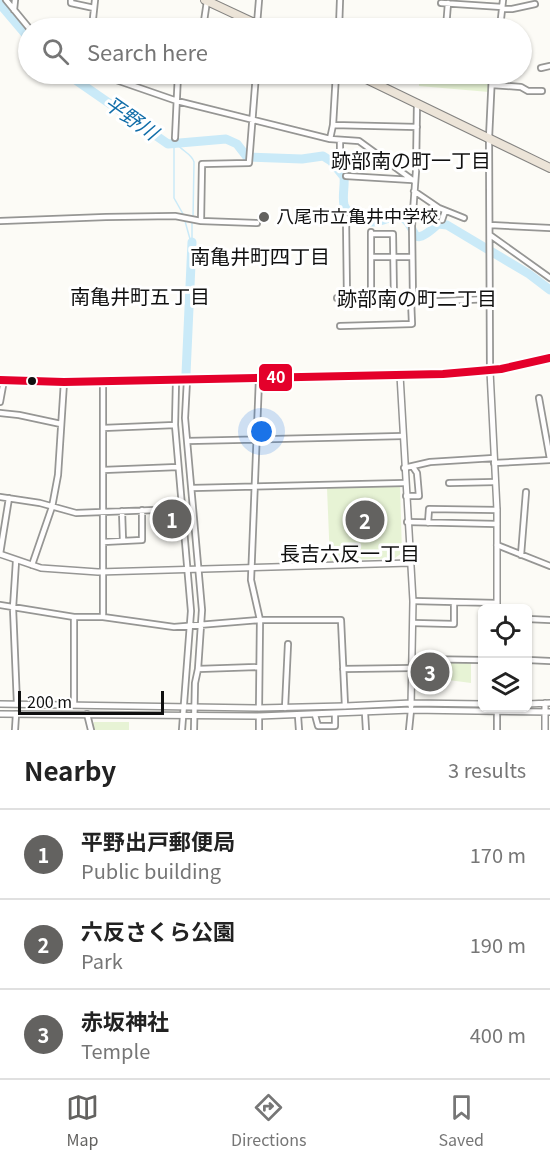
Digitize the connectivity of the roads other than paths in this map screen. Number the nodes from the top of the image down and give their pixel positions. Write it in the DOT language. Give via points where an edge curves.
graph roads {
  1 [pos="6,0"];
  2 [pos="15,0"];
  3 [pos="72,0"];
  4 [pos="95,0"];
  5 [pos="206,0"];
  6 [pos="259,0"];
  7 [pos="340,0"];
  8 [pos="503,0"];
  9 [pos="441,3"];
  10 [pos="448,3"];
  11 [pos="535,4"];
  12 [pos="94,8"];
  13 [pos="502,8"];
  14 [pos="14,10"];
  15 [pos="21,18"];
  16 [pos="93,18"];
  17 [pos="204,18"];
  18 [pos="242,18"];
  19 [pos="260,18"];
  20 [pos="339,18"];
  21 [pos="447,18"];
  22 [pos="501,18"];
  23 [pos="550,66"];
  24 [pos="541,68"];
  25 [pos="128,84"];
  26 [pos="178,84"];
  27 [pos="255,84"];
  28 [pos="335,84"];
  29 [pos="377,84"];
  30 [pos="492,85"];
  31 [pos="542,91"];
  32 [pos="177,101"];
  33 [pos="417,103"];
  34 [pos="252,120"];
  35 [pos="333,125"];
  36 [pos="417,127"];
  37 [pos="175,138"];
  38 [pos="489,138"];
  39 [pos="330,139"];
  40 [pos="340,140"];
  41 [pos="383,159"];
  42 [pos="550,168"];
  43 [pos="346,177"];
  44 [pos="413,181"];
  45 [pos="414,191"];
  46 [pos="445,211"];
  47 [pos="346,218"];
  48 [pos="464,218"];
  49 [pos="442,220"];
  50 [pos="0,221"];
  51 [pos="201,221"];
  52 [pos="257,223"];
  53 [pos="490,225"];
  54 [pos="550,228"];
  55 [pos="490,235"];
  56 [pos="371,257"];
  57 [pos="393,257"];
  58 [pos="412,257"];
  59 [pos="550,278"];
  60 [pos="337,298"];
  61 [pos="347,298"];
  62 [pos="371,299"];
  63 [pos="490,299"];
  64 [pos="394,300"];
  65 [pos="412,300"];
  66 [pos="340,326"];
  67 [pos="550,358"];
  68 [pos="490,371"];
  69 [pos="400,375"];
  70 [pos="259,379"];
  71 [pos="2,380"];
  72 [pos="187,380"];
  73 [pos="176,381"];
  74 [pos="64,382"];
  75 [pos="103,382"];
  76 [pos="539,398"];
  77 [pos="0,402"];
  78 [pos="0,413"];
  79 [pos="61,424"];
  80 [pos="175,425"];
  81 [pos="103,428"];
  82 [pos="403,436"];
  83 [pos="257,440"];
  84 [pos="188,441"];
  85 [pos="550,460"];
  86 [pos="494,461"];
  87 [pos="178,467"];
  88 [pos="413,467"];
  89 [pos="404,468"];
  90 [pos="103,470"];
  91 [pos="495,482"];
  92 [pos="405,483"];
  93 [pos="449,483"];
  94 [pos="255,486"];
  95 [pos="192,488"];
  96 [pos="526,492"];
  97 [pos="406,496"];
  98 [pos="0,497"];
  99 [pos="9,498"];
  100 [pos="52,507"];
  101 [pos="182,509"];
  102 [pos="141,510"];
  103 [pos="496,510"];
  104 [pos="122,511"];
  105 [pos="103,512"];
  106 [pos="407,522"];
  107 [pos="428,523"];
  108 [pos="497,524"];
  109 [pos="123,541"];
  110 [pos="103,542"];
  111 [pos="497,545"];
  112 [pos="0,554"];
  113 [pos="521,555"];
  114 [pos="16,561"];
  115 [pos="410,563"];
  116 [pos="32,565"];
  117 [pos="550,566"];
  118 [pos="198,568"];
  119 [pos="252,568"];
  120 [pos="187,569"];
  121 [pos="103,572"];
  122 [pos="413,601"];
  123 [pos="454,602"];
  124 [pos="478,604"];
  125 [pos="497,604"];
  126 [pos="0,605"];
  127 [pos="13,608"];
  128 [pos="74,617"];
  129 [pos="103,617"];
  130 [pos="532,619"];
  131 [pos="260,620"];
  132 [pos="550,620"];
  133 [pos="413,623"];
  134 [pos="200,626"];
  135 [pos="190,627"];
  136 [pos="288,644"];
  137 [pos="413,659"];
  138 [pos="478,660"];
  139 [pos="532,660"];
  140 [pos="550,661"];
  141 [pos="259,667"];
  142 [pos="413,668"];
  143 [pos="198,669"];
  144 [pos="343,669"];
  145 [pos="412,702"];
  146 [pos="548,703"];
  147 [pos="0,704"];
  148 [pos="17,704"];
  149 [pos="478,704"];
  150 [pos="532,704"];
  151 [pos="74,705"];
  152 [pos="345,706"];
  153 [pos="184,707"];
  154 [pos="194,708"];
  155 [pos="259,708"];
  156 [pos="285,708"];
  157 [pos="411,710"];
  158 [pos="478,712"];
  159 [pos="496,712"];
  160 [pos="532,712"];
  161 [pos="548,712"];
  162 [pos="365,713"];
  163 [pos="0,714"];
  164 [pos="16,714"];
  165 [pos="87,714"];
  166 [pos="335,714"];
  167 [pos="315,715"];
  168 [pos="183,716"];
  169 [pos="194,716"];
  170 [pos="259,716"];
  171 [pos="298,716"];
  172 [pos="15,730"];
  173 [pos="91,730"];
  174 [pos="182,730"];
  175 [pos="194,730"];
  176 [pos="259,730"];
  177 [pos="299,730"];
  178 [pos="366,730"];
  179 [pos="409,730"];
  180 [pos="497,730"];
  181 [pos="545,730"];
  1 -- 14 [label="street"];
  2 -- 14 [label="street"];
  3 -- 12 [label="street" via="71,3"];
  4 -- 12 [label="street"];
  5 -- 17 [label="street"];
  5 -- 18 [label="highway"];
  6 -- 19 [label="street"];
  7 -- 20 [label="street"];
  8 -- 13 [label="street"];
  9 -- 10 [label="street"];
  10 -- 13 [label="street"];
  10 -- 21 [label="street"];
  11 -- 13 [label="street"];
  12 -- 16 [label="street"];
  13 -- 22 [label="street"];
  14 -- 15 [label="street"];
  23 -- 24 [label="street"];
  25 -- 32 [label="street"];
  26 -- 32 [label="street"];
  27 -- 34 [label="street"];
  28 -- 35 [label="street"];
  29 -- 33 [label="highway"];
  30 -- 31 [label="street"];
  30 -- 38 [label="street"];
  32 -- 34 [label="street"];
  32 -- 37 [label="street"];
  33 -- 36 [label="street"];
  33 -- 38 [label="highway"];
  34 -- 39 [label="street"];
  34 -- 51 [label="street" via="249,163 202,164"];
  35 -- 36 [label="street"];
  35 -- 39 [label="street"];
  36 -- 44 [label="street"];
  38 -- 42 [label="highway"];
  38 -- 53 [label="street"];
  39 -- 40 [label="street"];
  40 -- 41 [label="street" via="359,141"];
  40 -- 41 [label="street" via="342,159"];
  41 -- 44 [label="street"];
  43 -- 44 [label="street"];
  44 -- 45 [label="street"];
  45 -- 46 [label="street"];
  45 -- 58 [label="street"];
  46 -- 48 [label="street"];
  46 -- 49 [label="street"];
  47 -- 61 [label="street"];
  50 -- 51 [label="street" via="175,216"];
  51 -- 52 [label="street"];
  53 -- 54 [label="street"];
  53 -- 55 [label="street"];
  55 -- 59 [label="street"];
  55 -- 63 [label="street"];
  56 -- 57 [label="street"];
  56 -- 57 [label="street" via="371,233 393,234"];
  56 -- 62 [label="street"];
  57 -- 58 [label="street"];
  57 -- 64 [label="street"];
  58 -- 65 [label="street"];
  60 -- 61 [label="street"];
  61 -- 62 [label="street"];
  62 -- 64 [label="street"];
  63 -- 65 [label="street"];
  63 -- 68 [label="street"];
  64 -- 65 [label="street"];
  65 -- 66 [label="street" via="412,324"];
  67 -- 68 [label="street"];
  68 -- 69 [label="street"];
  68 -- 86 [label="street"];
  69 -- 70 [label="street"];
  69 -- 82 [label="street"];
  70 -- 72 [label="street"];
  70 -- 83 [label="street"];
  71 -- 74 [label="street"];
  71 -- 77 [label="street"];
  72 -- 73 [label="street"];
  72 -- 84 [label="street"];
  73 -- 75 [label="street"];
  73 -- 80 [label="street"];
  74 -- 75 [label="street"];
  74 -- 79 [label="street"];
  75 -- 81 [label="street"];
  76 -- 85 [label="street"];
  78 -- 79 [label="street"];
  79 -- 100 [label="street"];
  80 -- 81 [label="street"];
  80 -- 87 [label="street"];
  81 -- 90 [label="street"];
  82 -- 83 [label="street"];
  82 -- 89 [label="street"];
  83 -- 84 [label="street"];
  83 -- 94 [label="street"];
  84 -- 95 [label="street"];
  85 -- 86 [label="street"];
  86 -- 88 [label="street" via="430,462"];
  86 -- 91 [label="street"];
  87 -- 90 [label="street"];
  87 -- 101 [label="street"];
  88 -- 89 [label="street"];
  88 -- 97 [label="street" via="419,496"];
  89 -- 92 [label="street"];
  90 -- 105 [label="street"];
  91 -- 93 [label="street"];
  91 -- 103 [label="street"];
  92 -- 94 [label="street"];
  92 -- 97 [label="street"];
  94 -- 95 [label="street"];
  94 -- 119 [label="street"];
  95 -- 118 [label="street"];
  96 -- 113 [label="street"];
  97 -- 106 [label="street"];
  98 -- 99 [label="street"];
  99 -- 100 [label="street"];
  99 -- 112 [label="street"];
  100 -- 105 [label="street" via="76,513"];
  100 -- 116 [label="street"];
  101 -- 102 [label="street"];
  101 -- 120 [label="street"];
  102 -- 104 [label="street"];
  102 -- 109 [label="street" via="142,540"];
  103 -- 107 [label="street" via="429,509"];
  103 -- 108 [label="street"];
  104 -- 105 [label="street"];
  104 -- 109 [label="street"];
  105 -- 110 [label="street"];
  106 -- 107 [label="street"];
  106 -- 115 [label="street"];
  107 -- 108 [label="street"];
  108 -- 111 [label="street"];
  109 -- 110 [label="street"];
  110 -- 121 [label="street"];
  111 -- 113 [label="street"];
  111 -- 125 [label="street"];
  112 -- 114 [label="street"];
  113 -- 117 [label="street"];
  114 -- 116 [label="street"];
  114 -- 127 [label="street"];
  115 -- 119 [label="street"];
  115 -- 122 [label="street"];
  116 -- 121 [label="street"];
  118 -- 119 [label="street"];
  118 -- 120 [label="street"];
  118 -- 134 [label="street"];
  119 -- 131 [label="street"];
  120 -- 121 [label="street"];
  120 -- 135 [label="street"];
  121 -- 129 [label="street"];
  122 -- 123 [label="street"];
  122 -- 133 [label="street"];
  123 -- 124 [label="street"];
  123 -- 133 [label="street" via="454,624"];
  126 -- 127 [label="street"];
  127 -- 128 [label="street"];
  127 -- 148 [label="street"];
  128 -- 129 [label="street"];
  128 -- 151 [label="street"];
  129 -- 135 [label="street"];
  130 -- 132 [label="street"];
  131 -- 134 [label="street"];
  131 -- 141 [label="street"];
  131 -- 144 [label="street" via="341,620"];
  133 -- 137 [label="street"];
  134 -- 135 [label="street"];
  134 -- 143 [label="street"];
  135 -- 153 [label="street"];
  136 -- 156 [label="street"];
  137 -- 138 [label="street"];
  137 -- 142 [label="street"];
  139 -- 140 [label="street"];
  141 -- 143 [label="street"];
  141 -- 155 [label="street"];
  142 -- 144 [label="street"];
  142 -- 145 [label="street"];
  143 -- 154 [label="street"];
  144 -- 152 [label="street"];
  145 -- 149 [label="street"];
  145 -- 152 [label="street"];
  145 -- 157 [label="street"];
  146 -- 150 [label="street"];
  146 -- 161 [label="street"];
  147 -- 148 [label="street"];
  148 -- 151 [label="street"];
  151 -- 153 [label="street"];
  152 -- 156 [label="street"];
  153 -- 154 [label="street"];
  153 -- 168 [label="street"];
  154 -- 155 [label="street"];
  154 -- 169 [label="street"];
  155 -- 156 [label="street"];
  157 -- 158 [label="street"];
  157 -- 162 [label="street"];
  157 -- 179 [label="street"];
  159 -- 180 [label="street"];
  160 -- 161 [label="street"];
  161 -- 181 [label="street"];
  162 -- 166 [label="street"];
  162 -- 178 [label="street"];
  163 -- 164 [label="street"];
  164 -- 165 [label="street"];
  164 -- 172 [label="street"];
  165 -- 168 [label="street"];
  165 -- 173 [label="street"];
  166 -- 167 [label="street"];
  166 -- 167 [label="street" via="335,726 318,726"];
  167 -- 171 [label="street"];
  168 -- 169 [label="street"];
  168 -- 174 [label="street"];
  169 -- 170 [label="street"];
  169 -- 175 [label="street"];
  170 -- 171 [label="street"];
  170 -- 176 [label="street"];
  171 -- 177 [label="street"];
}
